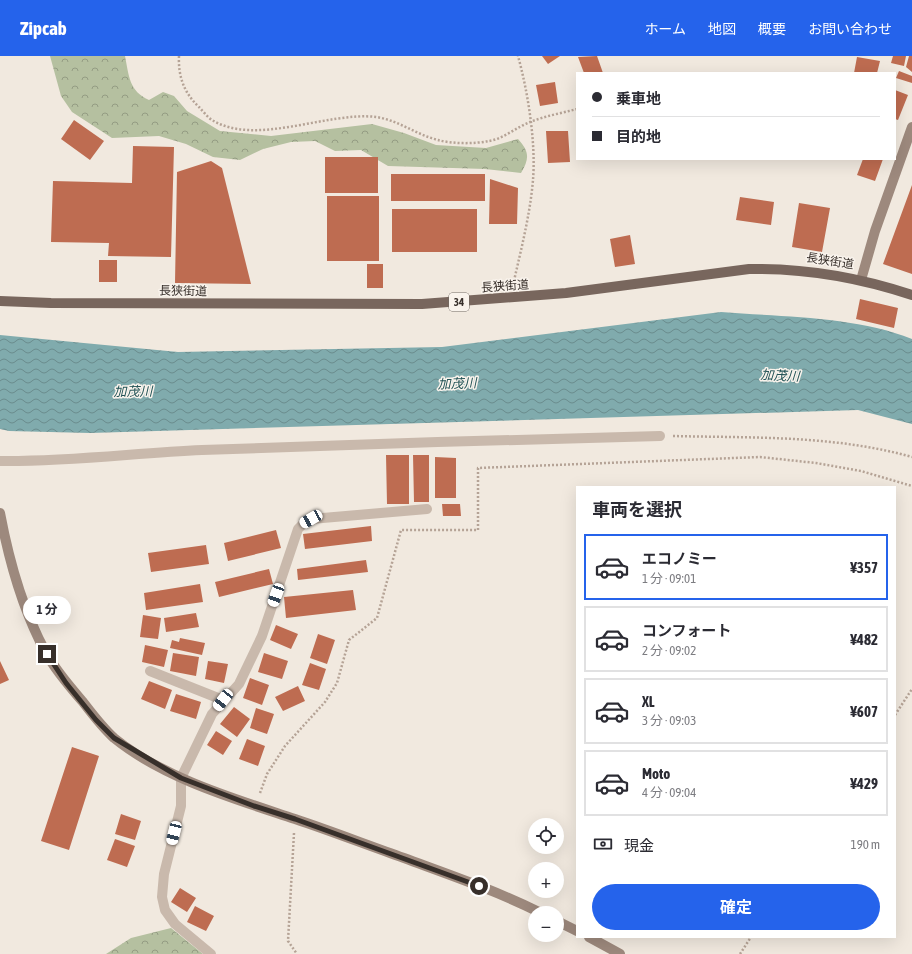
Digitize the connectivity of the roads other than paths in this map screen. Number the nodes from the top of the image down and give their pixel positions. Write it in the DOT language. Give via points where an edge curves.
graph roads {
  1 [pos="912,127"];
  2 [pos="861,280"];
  3 [pos="912,295"];
  4 [pos="0,301"];
  5 [pos="660,436"];
  6 [pos="0,461"];
  7 [pos="427,510"];
  8 [pos="0,513"];
  9 [pos="3,549"];
  10 [pos="150,671"];
  11 [pos="223,700"];
  12 [pos="181,778"];
  13 [pos="528,907"];
  14 [pos="564,924"];
  15 [pos="576,930"];
  16 [pos="591,938"];
  17 [pos="211,954"];
  18 [pos="620,954"];
  1 -- 2 [label="street" via="875,231"];
  2 -- 3 [label="main road, 長狭街道 / 34"];
  2 -- 4 [label="main road, 長狭街道 / 34" via="804,270 749,269 510,299 385,305"];
  5 -- 6 [label="street" via="388,443 172,452 58,461"];
  7 -- 11 [label="street" via="311,519 303,524 298,529 262,636 239,684"];
  8 -- 9 [label="street"];
  9 -- 12 [label="street" via="30,618 47,654 66,683 114,738"];
  10 -- 11 [label="street"];
  11 -- 12 [label="street" via="212,714"];
  12 -- 13 [label="street" via="479,886"];
  12 -- 17 [label="street" via="181,806 164,874 162,897 165,910 175,924"];
  14 -- 15 [label="street"];
  16 -- 18 [label="street"];
}
